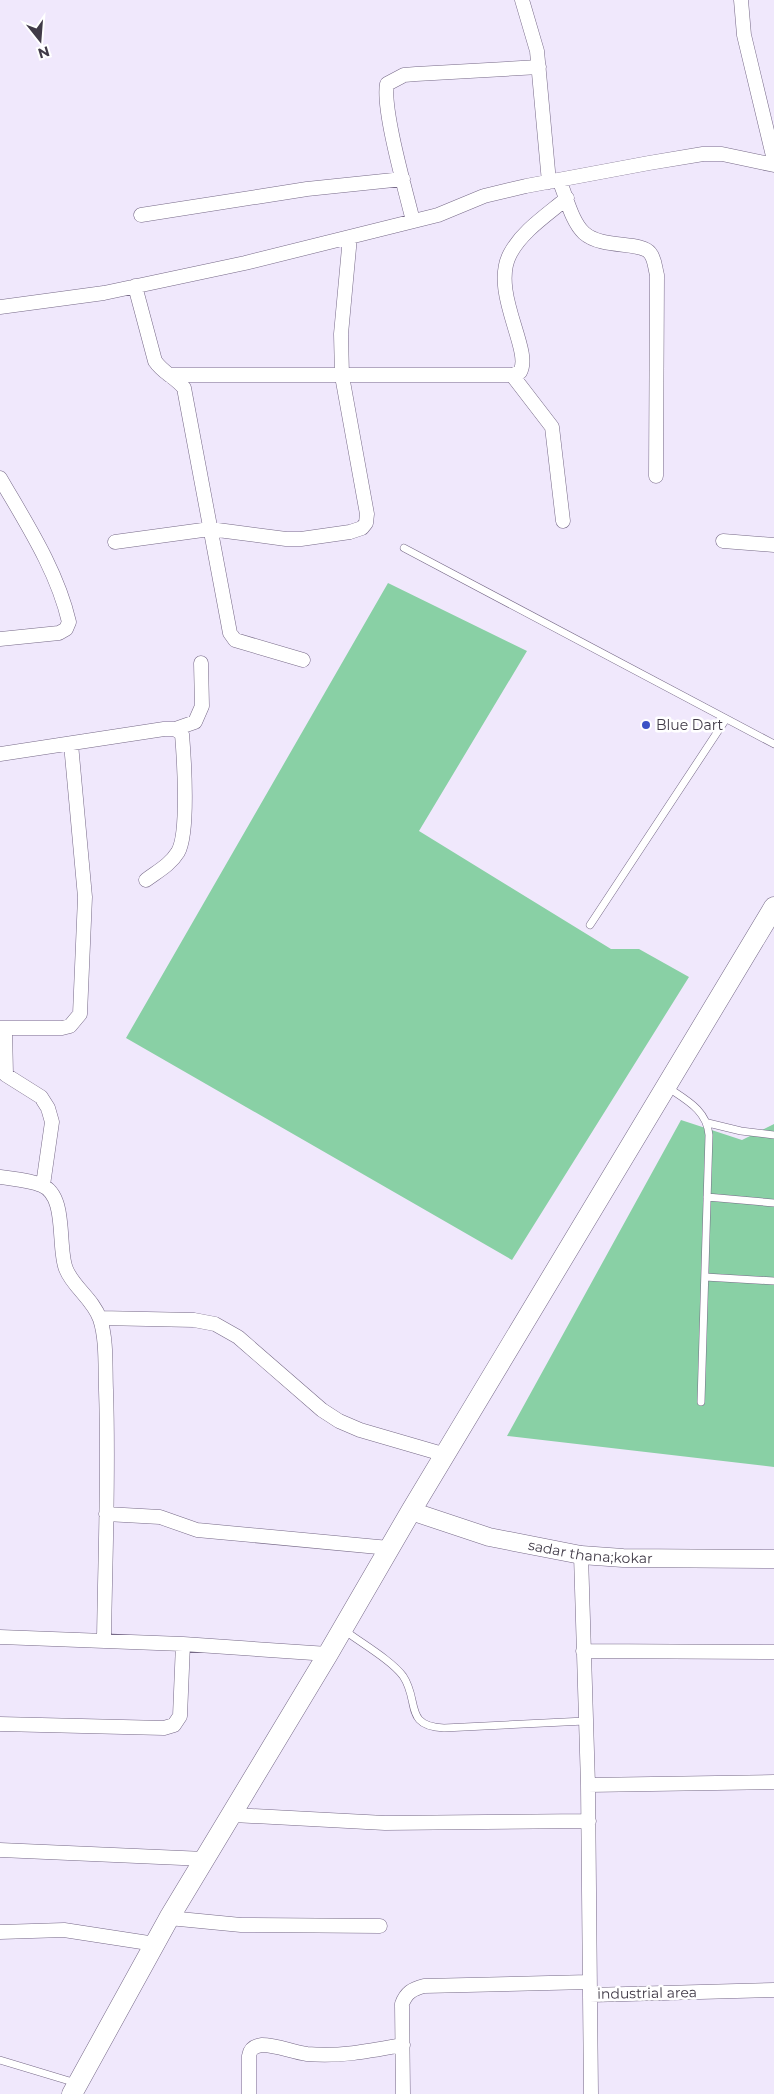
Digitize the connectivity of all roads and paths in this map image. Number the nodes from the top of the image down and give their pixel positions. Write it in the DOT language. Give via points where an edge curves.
graph roads {
  1 [pos="522,0"];
  2 [pos="741,0"];
  3 [pos="539,67"];
  4 [pos="774,160"];
  5 [pos="774,165"];
  6 [pos="403,179"];
  7 [pos="554,181"];
  8 [pos="567,198"];
  9 [pos="141,215"];
  10 [pos="413,221"];
  11 [pos="350,237"];
  12 [pos="135,286"];
  13 [pos="0,307"];
  14 [pos="169,375"];
  15 [pos="512,375"];
  16 [pos="342,376"];
  17 [pos="656,476"];
  18 [pos="0,478"];
  19 [pos="563,521"];
  20 [pos="210,529"];
  21 [pos="723,541"];
  22 [pos="115,542"];
  23 [pos="774,545"];
  24 [pos="404,548"];
  25 [pos="0,639"];
  26 [pos="303,660"];
  27 [pos="201,663"];
  28 [pos="726,719"];
  29 [pos="175,729"];
  30 [pos="71,744"];
  31 [pos="774,744"];
  32 [pos="0,754"];
  33 [pos="146,880"];
  34 [pos="774,907"];
  35 [pos="590,925"];
  36 [pos="2,1028"];
  37 [pos="667,1086"];
  38 [pos="708,1123"];
  39 [pos="774,1135"];
  40 [pos="0,1177"];
  41 [pos="43,1185"];
  42 [pos="707,1197"];
  43 [pos="774,1203"];
  44 [pos="705,1277"];
  45 [pos="774,1281"];
  46 [pos="100,1318"];
  47 [pos="701,1402"];
  48 [pos="446,1455"];
  49 [pos="411,1510"];
  50 [pos="106,1514"];
  51 [pos="389,1548"];
  52 [pos="581,1556"];
  53 [pos="774,1559"];
  54 [pos="342,1629"];
  55 [pos="0,1637"];
  56 [pos="104,1641"];
  57 [pos="183,1644"];
  58 [pos="583,1651"];
  59 [pos="774,1652"];
  60 [pos="328,1654"];
  61 [pos="585,1721"];
  62 [pos="0,1724"];
  63 [pos="774,1782"];
  64 [pos="588,1785"];
  65 [pos="232,1815"];
  66 [pos="589,1821"];
  67 [pos="0,1850"];
  68 [pos="205,1859"];
  69 [pos="169,1918"];
  70 [pos="380,1926"];
  71 [pos="0,1932"];
  72 [pos="155,1944"];
  73 [pos="590,1988"];
  74 [pos="774,1990"];
  75 [pos="402,2045"];
  76 [pos="0,2060"];
  77 [pos="75,2089"];
  78 [pos="249,2094"];
  79 [pos="403,2094"];
  80 [pos="591,2094"];
  1 -- 3 [label="street"];
  2 -- 4 [label="street" via="744,34"];
  3 -- 6 [label="street" via="416,74 387,84"];
  3 -- 7 [label="street"];
  5 -- 7 [label="street" via="722,154 703,154"];
  6 -- 9 [label="street" via="307,189"];
  6 -- 10 [label="street"];
  7 -- 8 [label="street"];
  7 -- 10 [label="street" via="484,196 458,208"];
  8 -- 15 [label="street" via="516,243 505,265 507,306 524,361 520,372"];
  8 -- 17 [label="street" via="583,232 594,240 643,247 654,261 657,276"];
  10 -- 11 [label="street"];
  11 -- 12 [label="street"];
  11 -- 16 [label="street" via="341,334"];
  12 -- 13 [label="street"];
  12 -- 14 [label="street" via="155,362"];
  14 -- 16 [label="street"];
  14 -- 20 [label="street" via="184,388"];
  15 -- 16 [label="street"];
  15 -- 19 [label="street" via="552,427"];
  16 -- 20 [label="street" via="367,514 362,528 301,539"];
  18 -- 25 [label="street" via="32,533 69,622 59,633"];
  20 -- 22 [label="street"];
  20 -- 26 [label="street" via="227,622 235,640"];
  21 -- 23 [label="street"];
  24 -- 28 [label="lane"];
  27 -- 29 [label="street" via="202,706 195,722"];
  28 -- 31 [label="lane"];
  28 -- 35 [label="lane"];
  29 -- 30 [label="street"];
  29 -- 33 [label="street" via="182,734 184,833 170,864"];
  30 -- 32 [label="street"];
  30 -- 36 [label="street" via="85,897 80,1014 70,1026 62,1028"];
  34 -- 37 [label="main road"];
  36 -- 41 [label="street" via="6,1074 41,1097 52,1122"];
  37 -- 38 [label="lane" via="693,1105"];
  37 -- 48 [label="main road"];
  38 -- 39 [label="lane"];
  38 -- 42 [label="lane"];
  40 -- 41 [label="street"];
  41 -- 46 [label="street" via="54,1196 58,1209 65,1266 70,1278"];
  42 -- 43 [label="lane"];
  42 -- 44 [label="lane"];
  44 -- 45 [label="lane"];
  44 -- 47 [label="lane"];
  46 -- 48 [label="street" via="194,1320 215,1324 238,1336 322,1410 339,1421"];
  46 -- 50 [label="street" via="107,1416"];
  48 -- 49 [label="main road"];
  49 -- 51 [label="main road"];
  49 -- 52 [label="street, sadar thana;kokar" via="489,1538"];
  50 -- 51 [label="street" via="160,1517 210,1532"];
  50 -- 56 [label="street"];
  51 -- 54 [label="main road"];
  52 -- 53 [label="street, sadar thana;kokar"];
  52 -- 58 [label="street"];
  54 -- 60 [label="main road"];
  54 -- 61 [label="lane" via="402,1676 418,1719 425,1726 444,1728"];
  55 -- 56 [label="street"];
  56 -- 57 [label="street"];
  57 -- 60 [label="street"];
  57 -- 62 [label="street" via="180,1716 174,1725 164,1728"];
  58 -- 59 [label="street"];
  58 -- 61 [label="street"];
  60 -- 65 [label="main road"];
  61 -- 64 [label="street"];
  63 -- 64 [label="street"];
  64 -- 66 [label="street"];
  65 -- 66 [label="street" via="385,1823"];
  65 -- 68 [label="main road"];
  66 -- 73 [label="street"];
  67 -- 68 [label="street"];
  68 -- 69 [label="main road"];
  69 -- 70 [label="street" via="241,1924"];
  69 -- 72 [label="main road"];
  71 -- 72 [label="street" via="64,1930"];
  72 -- 77 [label="main road"];
  73 -- 74 [label="street, industrial area"];
  73 -- 75 [label="street" via="424,1986 414,1989 405,1996 402,2004"];
  73 -- 80 [label="street, industrial area"];
  75 -- 78 [label="street" via="338,2056 255,2046 249,2056"];
  75 -- 79 [label="street"];
  76 -- 77 [label="lane"];
}
